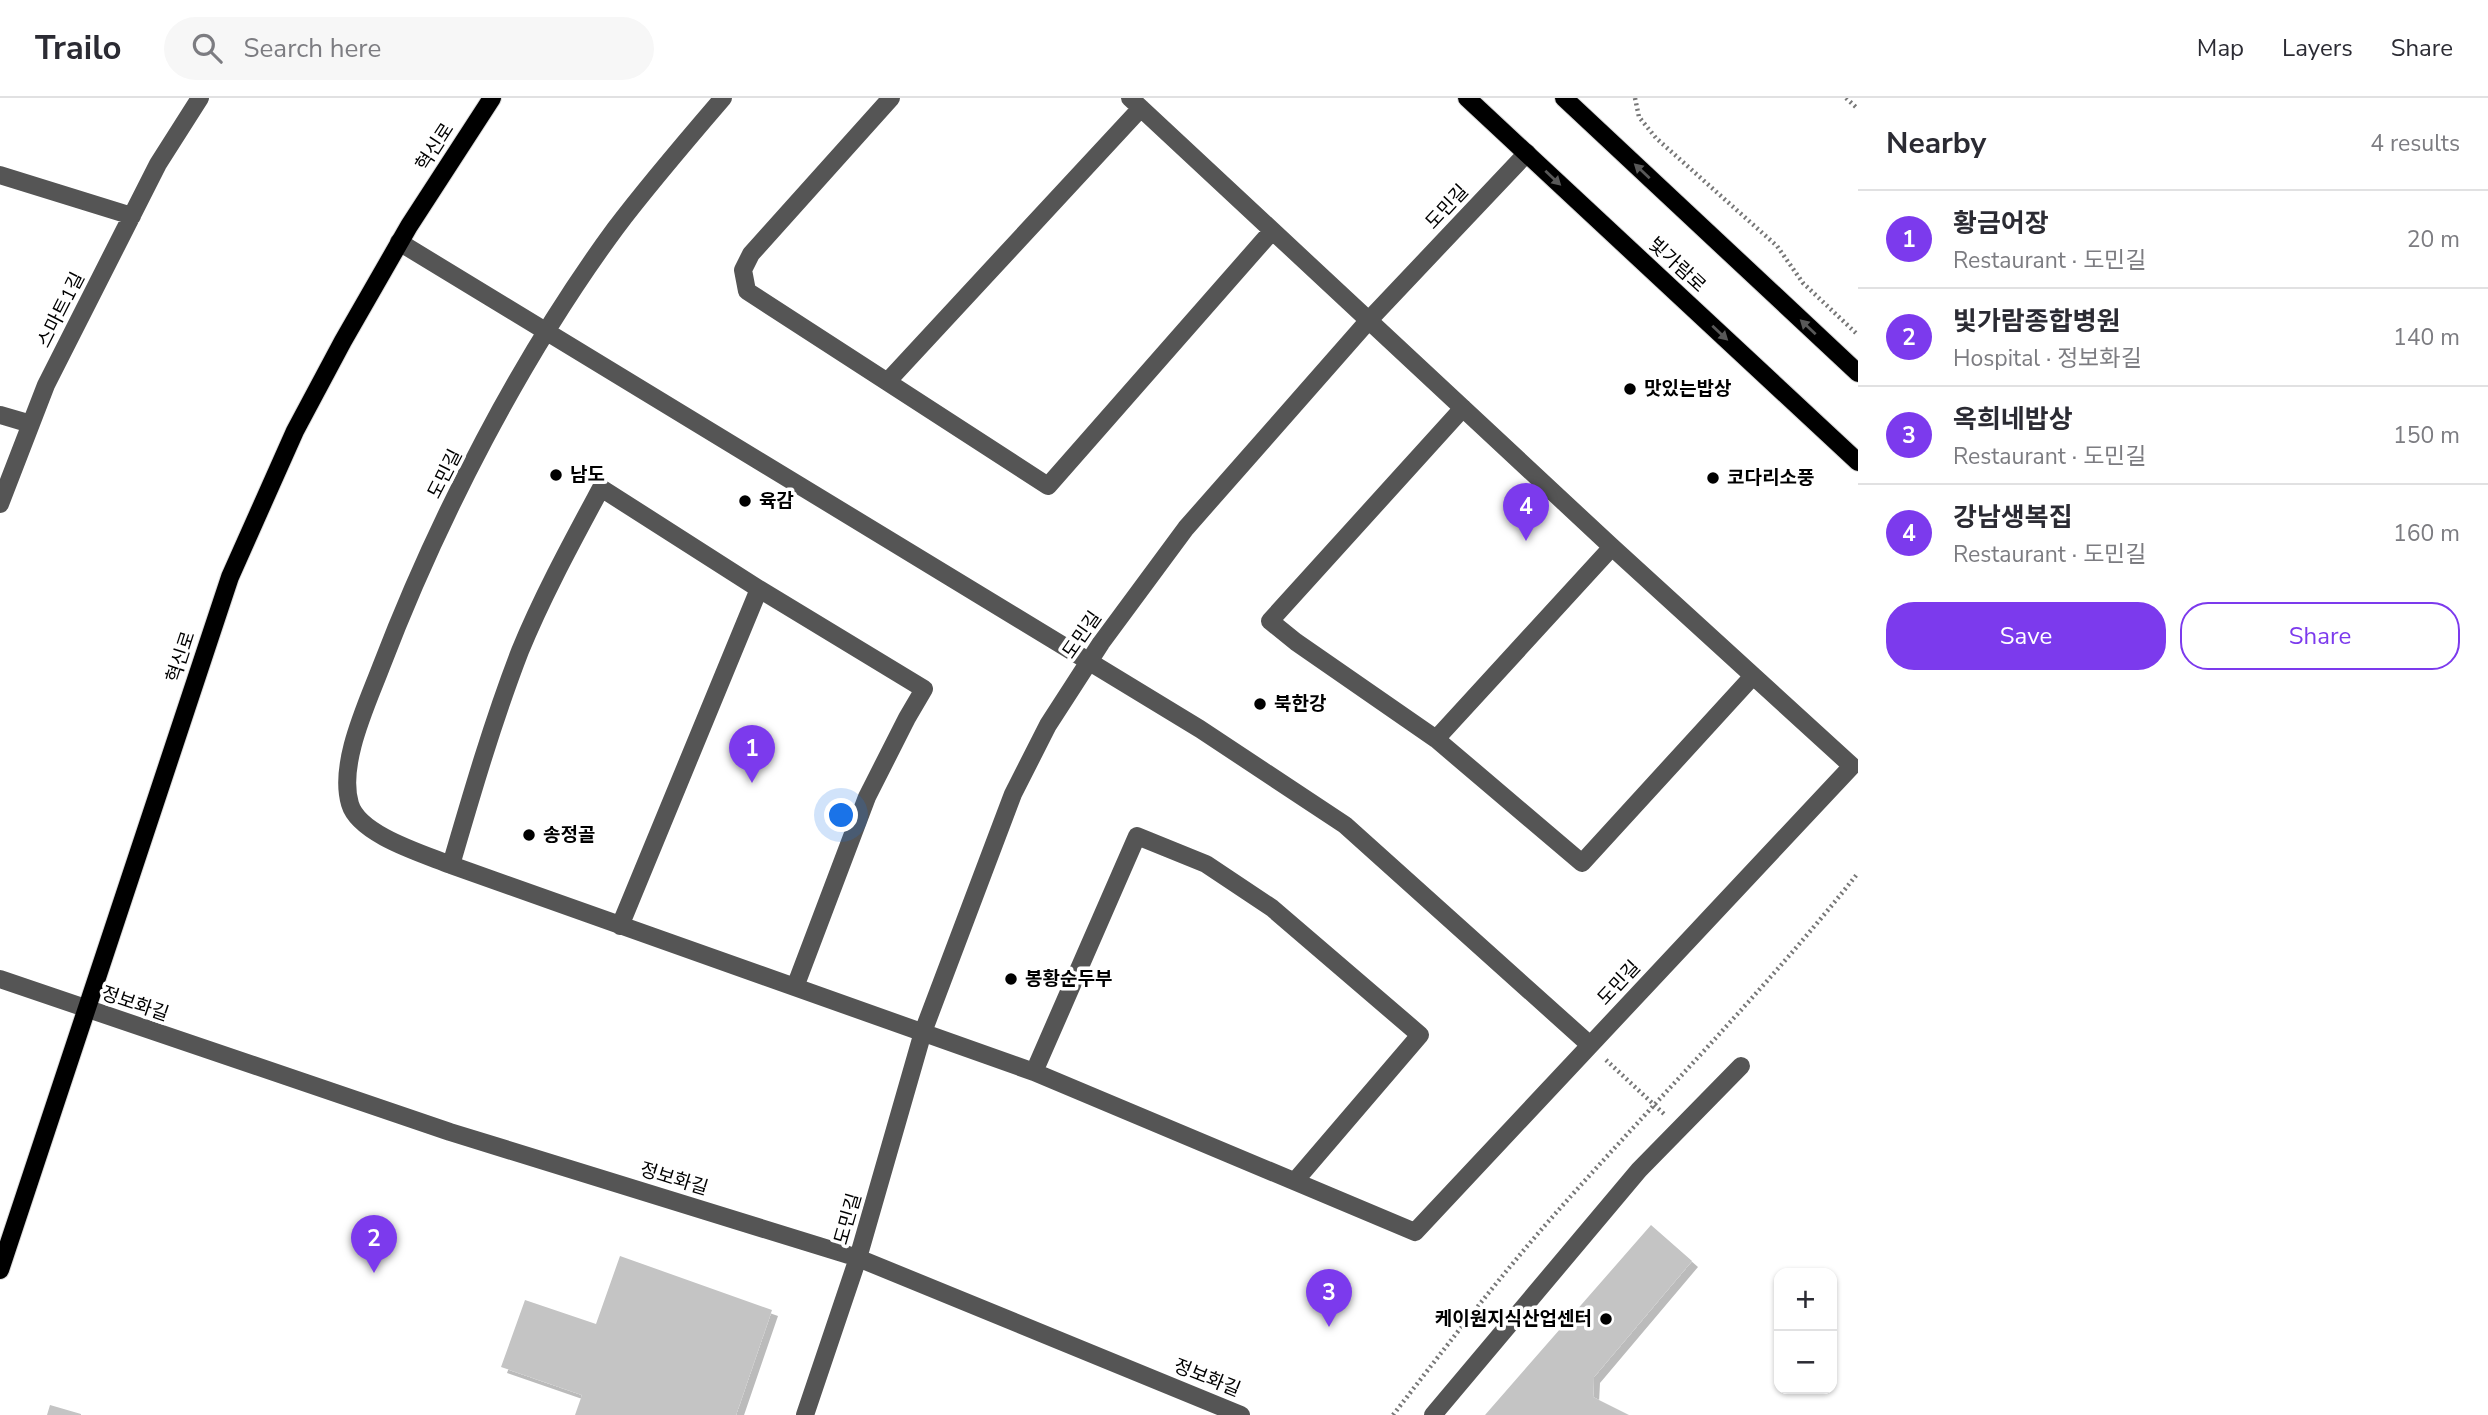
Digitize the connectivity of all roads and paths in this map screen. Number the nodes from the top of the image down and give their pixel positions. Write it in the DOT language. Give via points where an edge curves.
graph roads {
  1 [pos="200,98"];
  2 [pos="492,98"];
  3 [pos="723,98"];
  4 [pos="891,98"];
  5 [pos="1467,98"];
  6 [pos="1635,98"];
  7 [pos="1846,98"];
  8 [pos="1571,100"];
  9 [pos="1135,103"];
  10 [pos="1858,109"];
  11 [pos="1527,153"];
  12 [pos="0,175"];
  13 [pos="132,216"];
  14 [pos="1272,231"];
  15 [pos="399,242"];
  16 [pos="1369,320"];
  17 [pos="547,332"];
  18 [pos="1858,335"];
  19 [pos="1858,373"];
  20 [pos="887,382"];
  21 [pos="1463,408"];
  22 [pos="0,415"];
  23 [pos="31,424"];
  24 [pos="1858,462"];
  25 [pos="0,504"];
  26 [pos="1612,547"];
  27 [pos="759,589"];
  28 [pos="1089,662"];
  29 [pos="1753,676"];
  30 [pos="1436,739"];
  31 [pos="451,865"];
  32 [pos="1858,873"];
  33 [pos="620,926"];
  34 [pos="0,979"];
  35 [pos="795,987"];
  36 [pos="85,1010"];
  37 [pos="923,1032"];
  38 [pos="1590,1045"];
  39 [pos="1741,1066"];
  40 [pos="1034,1072"];
  41 [pos="1654,1105"];
  42 [pos="1679,1128"];
  43 [pos="1295,1181"];
  44 [pos="858,1258"];
  45 [pos="0,1270"];
  46 [pos="805,1415"];
  47 [pos="1241,1415"];
  48 [pos="1393,1415"];
  49 [pos="1433,1415"];
  1 -- 13 [label="street, 스마트1길"];
  2 -- 15 [label="main road, 혁신로"];
  3 -- 17 [label="street, 도민길" via="614,230"];
  4 -- 20 [label="street" via="751,254 743,270 747,291"];
  5 -- 11 [label="main road, 빛가람로"];
  6 -- 18 [label="path" via="1639,117 1656,138 1777,246 1803,283"];
  7 -- 10 [label="path"];
  19 -- 8 [label="main road, one-way"];
  9 -- 14 [label="street, 도민길"];
  9 -- 20 [label="street, 도민길"];
  11 -- 16 [label="street, 도민길"];
  11 -- 24 [label="main road, 빛가람로, one-way"];
  12 -- 13 [label="street"];
  13 -- 23 [label="street, 스마트1길" via="46,385"];
  14 -- 16 [label="street, 도민길"];
  14 -- 20 [label="street" via="1048,486"];
  15 -- 17 [label="street"];
  15 -- 36 [label="main road, 혁신로" via="295,431 229,577"];
  16 -- 21 [label="street, 도민길"];
  16 -- 28 [label="street, 도민길" via="1186,528"];
  17 -- 28 [label="street"];
  17 -- 31 [label="street, 도민길" via="433,544 377,677 348,765 350,805 358,820 391,840"];
  21 -- 26 [label="street, 도민길"];
  21 -- 30 [label="street" via="1270,621"];
  22 -- 23 [label="street"];
  23 -- 25 [label="street, 스마트1길"];
  26 -- 29 [label="street, 도민길"];
  26 -- 30 [label="street"];
  27 -- 31 [label="street" via="601,488 555,573 521,650"];
  27 -- 33 [label="street"];
  27 -- 35 [label="street" via="924,689 867,797"];
  28 -- 37 [label="street, 도민길" via="1048,725 1013,794"];
  28 -- 38 [label="street" via="1345,825"];
  29 -- 30 [label="street" via="1582,863"];
  29 -- 38 [label="street, 도민길" via="1852,766"];
  31 -- 33 [label="street, 도민길"];
  32 -- 41 [label="path" via="1806,938"];
  33 -- 35 [label="street, 도민길"];
  34 -- 36 [label="street, 정보화길"];
  35 -- 37 [label="street, 도민길"];
  36 -- 44 [label="street, 정보화길" via="450,1132"];
  36 -- 45 [label="main road, 혁신로"];
  37 -- 40 [label="street, 도민길"];
  37 -- 44 [label="street, 도민길"];
  38 -- 41 [label="path"];
  38 -- 43 [label="street, 도민길" via="1415,1232"];
  39 -- 42 [label="street"];
  40 -- 43 [label="street, 도민길"];
  40 -- 43 [label="street" via="1137,836 1206,864 1272,908 1420,1035"];
  41 -- 42 [label="path"];
  41 -- 48 [label="path" via="1500,1278"];
  42 -- 49 [label="street"];
  44 -- 46 [label="street, 도민길"];
  44 -- 47 [label="street, 정보화길"];
}
